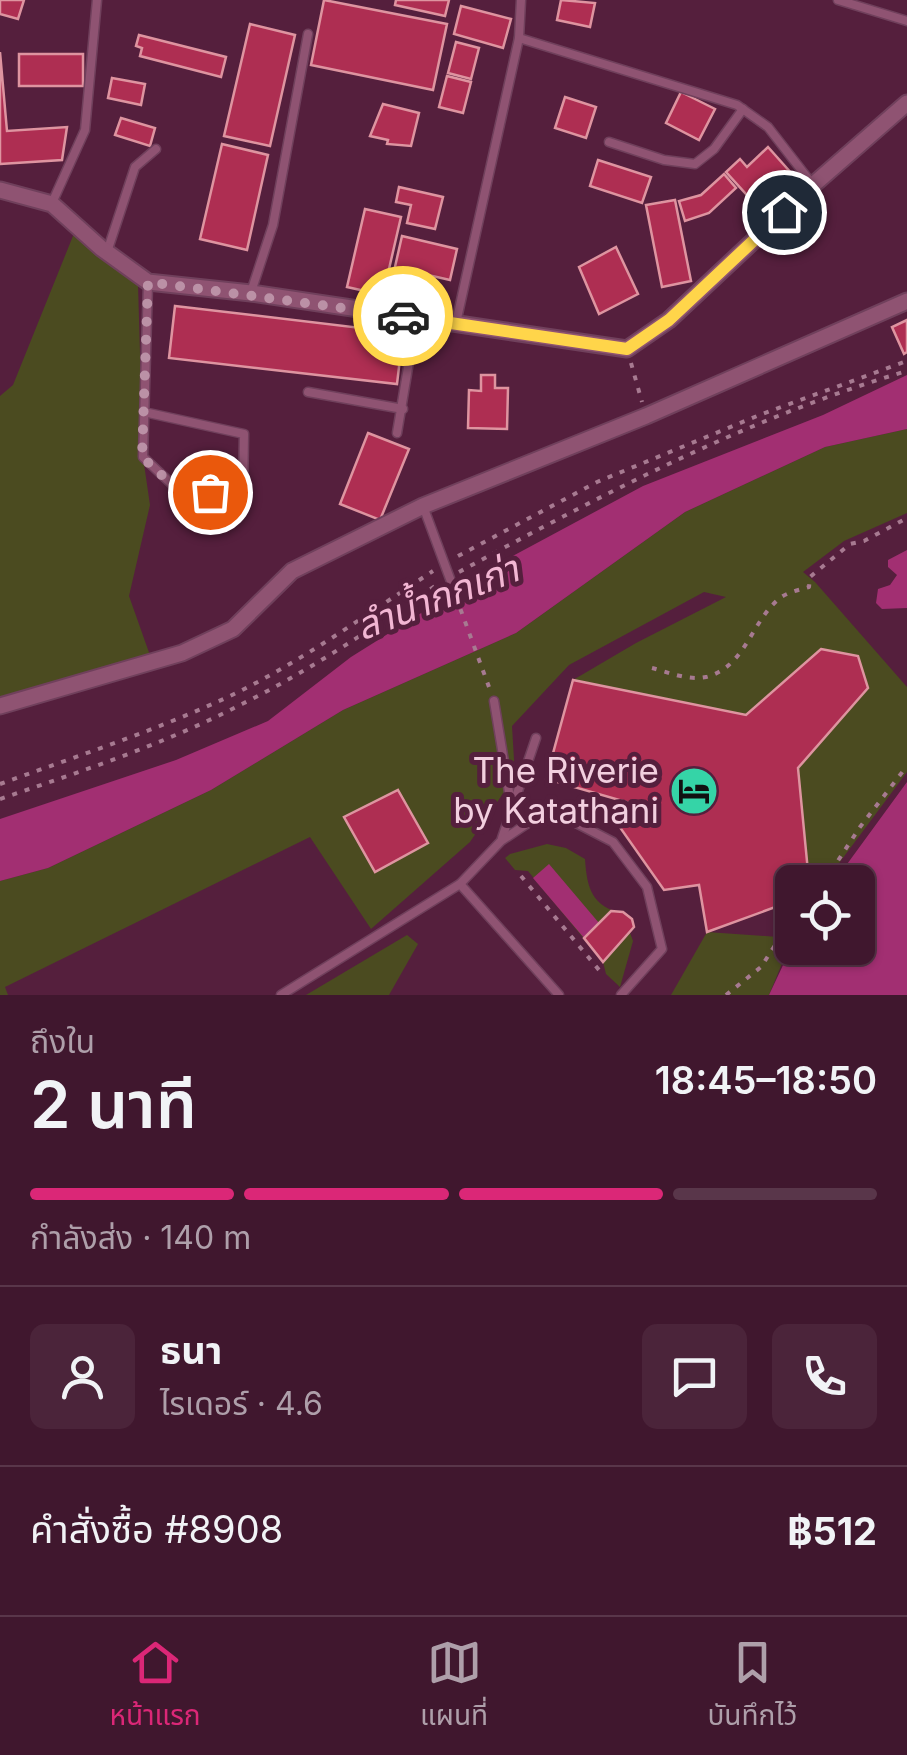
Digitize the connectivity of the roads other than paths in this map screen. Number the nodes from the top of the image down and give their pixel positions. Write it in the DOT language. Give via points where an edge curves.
graph roads {
  1 [pos="97,0"];
  2 [pos="521,0"];
  3 [pos="838,0"];
  4 [pos="907,21"];
  5 [pos="308,34"];
  6 [pos="519,38"];
  7 [pos="907,104"];
  8 [pos="743,109"];
  9 [pos="609,142"];
  10 [pos="156,149"];
  11 [pos="812,185"];
  12 [pos="0,190"];
  13 [pos="52,204"];
  14 [pos="107,252"];
  15 [pos="148,282"];
  16 [pos="250,293"];
  17 [pos="907,300"];
  18 [pos="416,318"];
  19 [pos="456,324"];
  20 [pos="308,392"];
  21 [pos="403,409"];
  22 [pos="144,412"];
  23 [pos="397,434"];
  24 [pos="423,506"];
  25 [pos="452,584"];
  26 [pos="494,700"];
  27 [pos="0,706"];
  28 [pos="536,738"];
  29 [pos="512,810"];
  30 [pos="501,841"];
  31 [pos="460,884"];
  32 [pos="281,995"];
  33 [pos="559,995"];
  34 [pos="621,995"];
  1 -- 13 [label="lane" via="85,130"];
  2 -- 6 [label="lane"];
  3 -- 4 [label="lane"];
  5 -- 16 [label="lane" via="272,225"];
  6 -- 8 [label="lane"];
  6 -- 19 [label="lane"];
  7 -- 11 [label="street"];
  8 -- 9 [label="lane" via="695,164"];
  8 -- 11 [label="lane" via="768,127"];
  10 -- 14 [label="lane" via="135,167"];
  11 -- 19 [label="street" via="669,320 627,349"];
  12 -- 13 [label="street"];
  13 -- 14 [label="street"];
  14 -- 15 [label="street"];
  15 -- 16 [label="street"];
  15 -- 22 [label="lane"];
  16 -- 18 [label="street"];
  17 -- 24 [label="street"];
  18 -- 19 [label="street"];
  18 -- 21 [label="lane"];
  20 -- 21 [label="lane"];
  21 -- 23 [label="lane"];
  22 -- 22 [label="lane" via="244,434 243,494 177,489 142,457"];
  24 -- 25 [label="lane"];
  24 -- 27 [label="street" via="292,571 233,629 182,652"];
  26 -- 29 [label="lane"];
  28 -- 29 [label="lane"];
  29 -- 30 [label="lane"];
  30 -- 31 [label="lane"];
  30 -- 34 [label="lane" via="549,809 612,842 624,857 647,887 662,948"];
  31 -- 32 [label="lane"];
  31 -- 33 [label="lane"];
}
